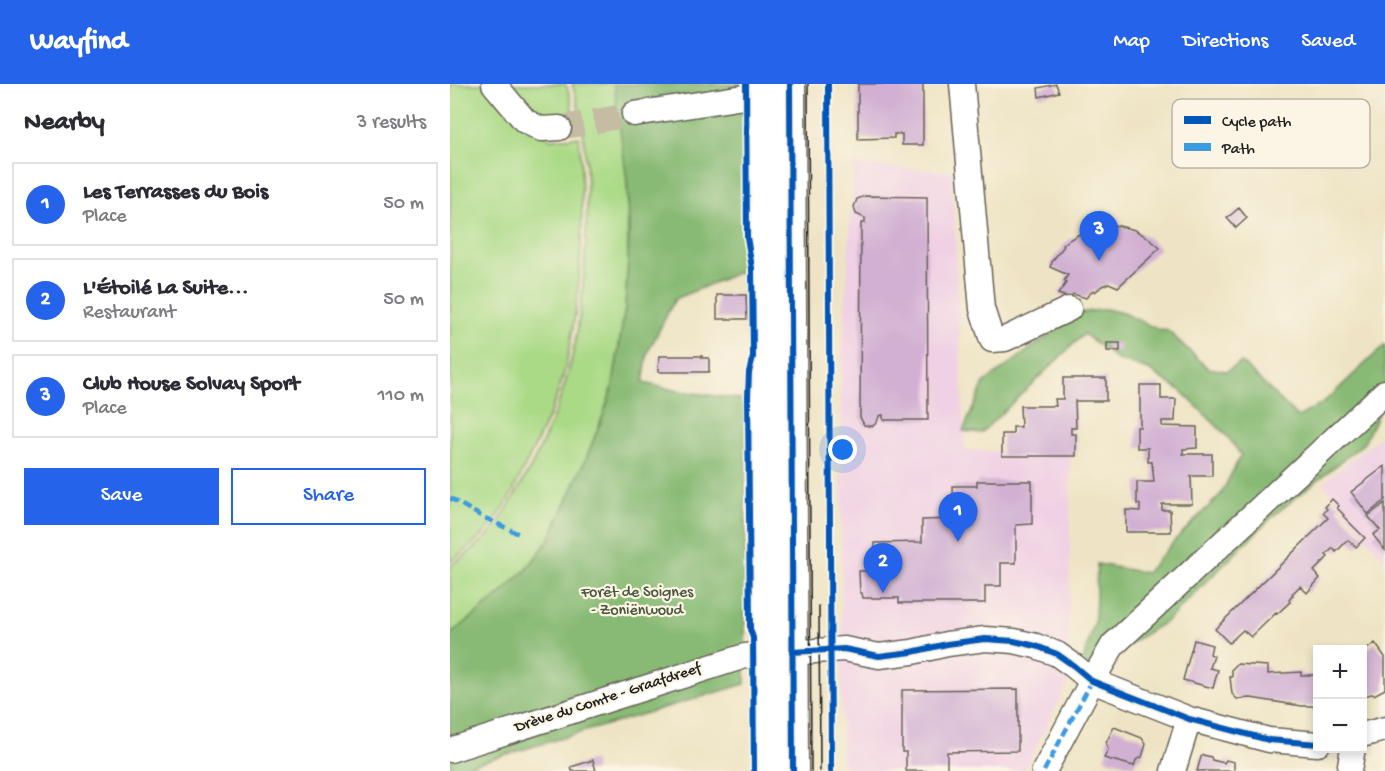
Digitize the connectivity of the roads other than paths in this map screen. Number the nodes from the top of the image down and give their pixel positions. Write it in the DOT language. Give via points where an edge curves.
graph roads {
  1 [pos="494,84"];
  2 [pos="962,84"];
  3 [pos="772,87"];
  4 [pos="634,114"];
  5 [pos="559,128"];
  6 [pos="1070,309"];
  7 [pos="1385,392"];
  8 [pos="780,653"];
  9 [pos="1092,681"];
  10 [pos="1189,718"];
  11 [pos="1385,729"];
  12 [pos="1367,734"];
  13 [pos="1313,744"];
  14 [pos="450,750"];
  15 [pos="1352,753"];
  16 [pos="767,771"];
  17 [pos="793,771"];
  18 [pos="1044,771"];
  19 [pos="1173,771"];
  20 [pos="1349,771"];
  1 -- 5 [label="street" via="525,121 541,129"];
  2 -- 6 [label="street" via="982,309 992,340 1005,339"];
  3 -- 4 [label="street"];
  3 -- 8 [label="main road"];
  7 -- 9 [label="street" via="1113,645"];
  8 -- 9 [label="street, Drève du Comte - Graafdreef" via="844,648 879,656 985,639 1014,641 1057,654"];
  8 -- 14 [label="street, Drève du Comte - Graafdreef" via="745,656"];
  8 -- 16 [label="main road"];
  8 -- 17 [label="main road"];
  9 -- 10 [label="street, Drève du Comte - Graafdreef"];
  9 -- 18 [label="street"];
  10 -- 13 [label="street, Drève du Comte - Graafdreef" via="1269,740"];
  10 -- 19 [label="street"];
  11 -- 12 [label="street"];
  15 -- 20 [label="street"];
}
